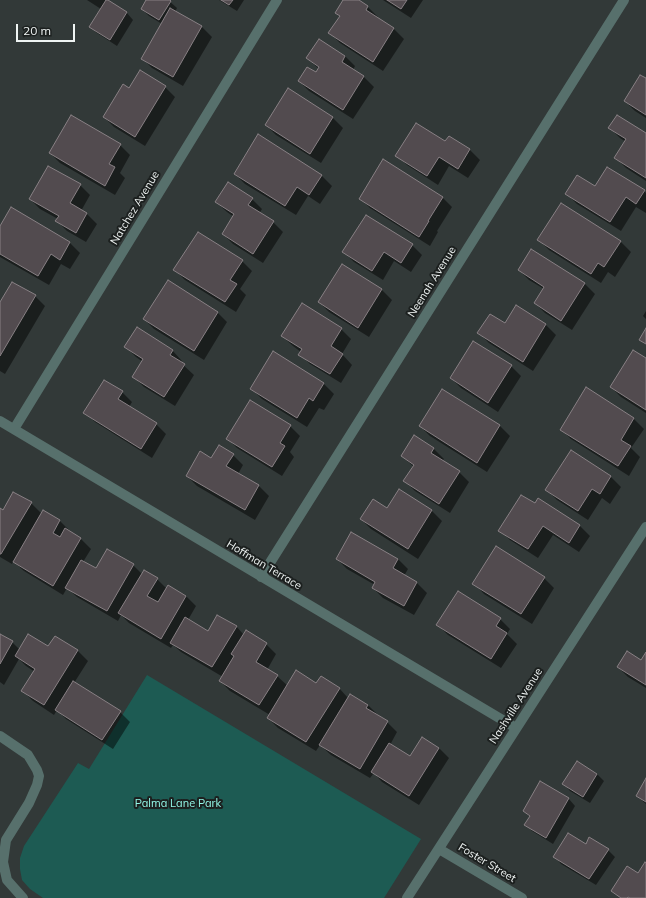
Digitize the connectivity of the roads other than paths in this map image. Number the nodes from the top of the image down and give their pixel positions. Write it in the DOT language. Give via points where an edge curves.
graph roads {
  1 [pos="277,0"];
  2 [pos="624,0"];
  3 [pos="0,421"];
  4 [pos="14,429"];
  5 [pos="646,527"];
  6 [pos="261,577"];
  7 [pos="516,728"];
  8 [pos="0,736"];
  9 [pos="439,849"];
  10 [pos="24,898"];
  11 [pos="407,898"];
  12 [pos="522,898"];
  1 -- 4 [label="street, Natchez Avenue"];
  2 -- 6 [label="street, Neenah Avenue"];
  3 -- 4 [label="street, Hoffman Terrace"];
  4 -- 6 [label="street, Hoffman Terrace"];
  5 -- 7 [label="street, Nashville Avenue"];
  6 -- 7 [label="street, Hoffman Terrace"];
  7 -- 9 [label="street, Nashville Avenue"];
  8 -- 10 [label="street" via="28,754 39,776 29,803 6,840 3,862 7,880"];
  9 -- 11 [label="street, Nashville Avenue"];
  9 -- 12 [label="street, Foster Street"];
}
